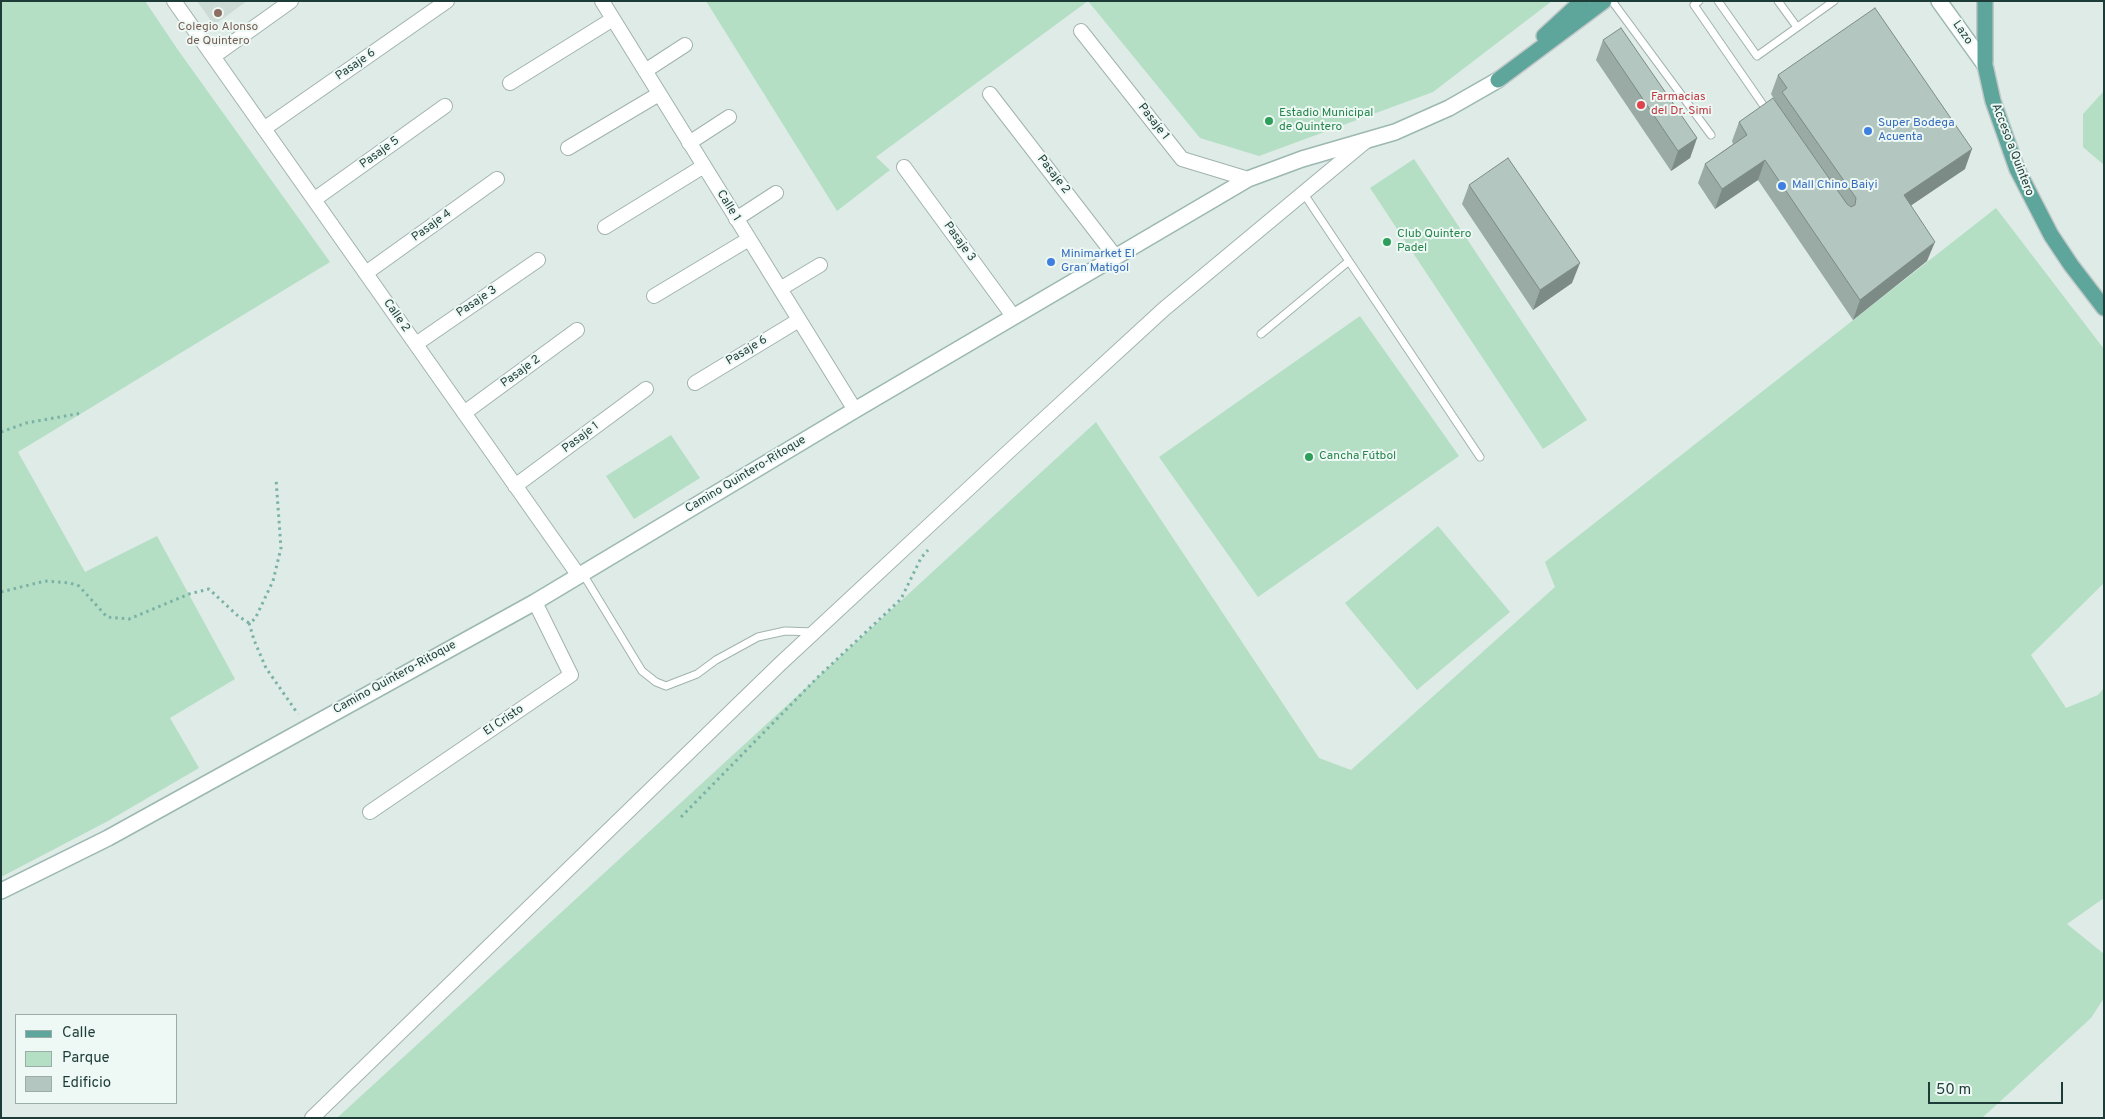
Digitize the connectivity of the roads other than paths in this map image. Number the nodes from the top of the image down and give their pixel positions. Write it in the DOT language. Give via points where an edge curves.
graph roads {
  1 [pos="174,1"];
  2 [pos="291,1"];
  3 [pos="447,1"];
  4 [pos="602,1"];
  5 [pos="1582,1"];
  6 [pos="1604,1"];
  7 [pos="1612,1"];
  8 [pos="1699,1"];
  9 [pos="1718,1"];
  10 [pos="1778,1"];
  11 [pos="1834,1"];
  12 [pos="1940,1"];
  13 [pos="1985,1"];
  14 [pos="613,19"];
  15 [pos="1797,27"];
  16 [pos="1081,31"];
  17 [pos="684,45"];
  18 [pos="214,56"];
  19 [pos="1985,65"];
  20 [pos="645,71"];
  21 [pos="1498,80"];
  22 [pos="510,83"];
  23 [pos="659,94"];
  24 [pos="990,94"];
  25 [pos="445,106"];
  26 [pos="729,117"];
  27 [pos="1772,117"];
  28 [pos="265,128"];
  29 [pos="1711,135"];
  30 [pos="1366,141"];
  31 [pos="689,143"];
  32 [pos="568,148"];
  33 [pos="704,166"];
  34 [pos="904,167"];
  35 [pos="497,179"];
  36 [pos="1248,179"];
  37 [pos="776,193"];
  38 [pos="1304,194"];
  39 [pos="314,199"];
  40 [pos="736,219"];
  41 [pos="605,228"];
  42 [pos="749,239"];
  43 [pos="1115,256"];
  44 [pos="538,260"];
  45 [pos="1349,261"];
  46 [pos="820,265"];
  47 [pos="366,273"];
  48 [pos="780,289"];
  49 [pos="654,296"];
  50 [pos="2104,308"];
  51 [pos="1014,316"];
  52 [pos="799,320"];
  53 [pos="577,330"];
  54 [pos="1261,334"];
  55 [pos="416,344"];
  56 [pos="695,383"];
  57 [pos="646,389"];
  58 [pos="855,410"];
  59 [pos="464,414"];
  60 [pos="1480,457"];
  61 [pos="516,486"];
  62 [pos="581,575"];
  63 [pos="535,602"];
  64 [pos="814,632"];
  65 [pos="370,812"];
  66 [pos="1,891"];
  67 [pos="312,1118"];
  1 -- 18 [label="street, Calle 2"];
  2 -- 18 [label="street"];
  3 -- 28 [label="street, Pasaje 6"];
  4 -- 14 [label="street, Calle 1"];
  5 -- 21 [label="main road, Camino Quintero-Ritoque"];
  6 -- 21 [label="main road, Camino Quintero-Ritoque"];
  7 -- 29 [label="lane"];
  8 -- 27 [label="lane" via="1694,5"];
  9 -- 15 [label="lane" via="1757,56"];
  10 -- 15 [label="lane"];
  11 -- 15 [label="lane"];
  12 -- 19 [label="main road, Lazo"];
  13 -- 19 [label="main road, Acceso a Quintero"];
  14 -- 20 [label="street, Calle 1"];
  14 -- 22 [label="street"];
  16 -- 36 [label="street, Pasaje 1" via="1182,159"];
  17 -- 20 [label="street"];
  18 -- 28 [label="street, Calle 2"];
  19 -- 50 [label="main road, Acceso a Quintero" via="2004,135 2033,202 2072,265"];
  20 -- 23 [label="street, Calle 1"];
  21 -- 30 [label="main road, Camino Quintero-Ritoque" via="1422,121"];
  23 -- 31 [label="street, Calle 1"];
  23 -- 32 [label="street"];
  24 -- 43 [label="street, Pasaje 2"];
  25 -- 39 [label="street, Pasaje 5"];
  26 -- 31 [label="street"];
  28 -- 39 [label="street, Calle 2"];
  30 -- 36 [label="main road, Camino Quintero-Ritoque"];
  30 -- 38 [label="street"];
  31 -- 33 [label="street, Calle 1"];
  33 -- 40 [label="street, Calle 1"];
  33 -- 41 [label="street"];
  34 -- 51 [label="street, Pasaje 3"];
  35 -- 47 [label="street, Pasaje 4"];
  36 -- 43 [label="main road, Camino Quintero-Ritoque"];
  37 -- 40 [label="street"];
  38 -- 45 [label="lane"];
  38 -- 64 [label="street" via="1164,309"];
  39 -- 47 [label="street, Calle 2"];
  40 -- 42 [label="street, Calle 1"];
  42 -- 48 [label="street, Calle 1"];
  42 -- 49 [label="street"];
  43 -- 51 [label="main road, Camino Quintero-Ritoque"];
  44 -- 55 [label="street, Pasaje 3"];
  45 -- 54 [label="lane"];
  45 -- 60 [label="lane"];
  46 -- 48 [label="street"];
  47 -- 55 [label="street, Calle 2"];
  48 -- 52 [label="street, Calle 1"];
  51 -- 58 [label="main road, Camino Quintero-Ritoque"];
  52 -- 56 [label="street, Pasaje 6"];
  52 -- 58 [label="street, Calle 1"];
  53 -- 59 [label="street, Pasaje 2"];
  55 -- 59 [label="street, Calle 2"];
  57 -- 61 [label="street, Pasaje 1"];
  58 -- 62 [label="main road, Camino Quintero-Ritoque"];
  59 -- 61 [label="street, Calle 2"];
  61 -- 62 [label="street, Calle 2"];
  62 -- 63 [label="main road, Camino Quintero-Ritoque"];
  62 -- 64 [label="lane" via="642,671 666,686 697,674 758,637 785,631"];
  63 -- 65 [label="street, El Cristo" via="571,675"];
  63 -- 66 [label="main road, Camino Quintero-Ritoque" via="108,838"];
  64 -- 67 [label="street"];
}
